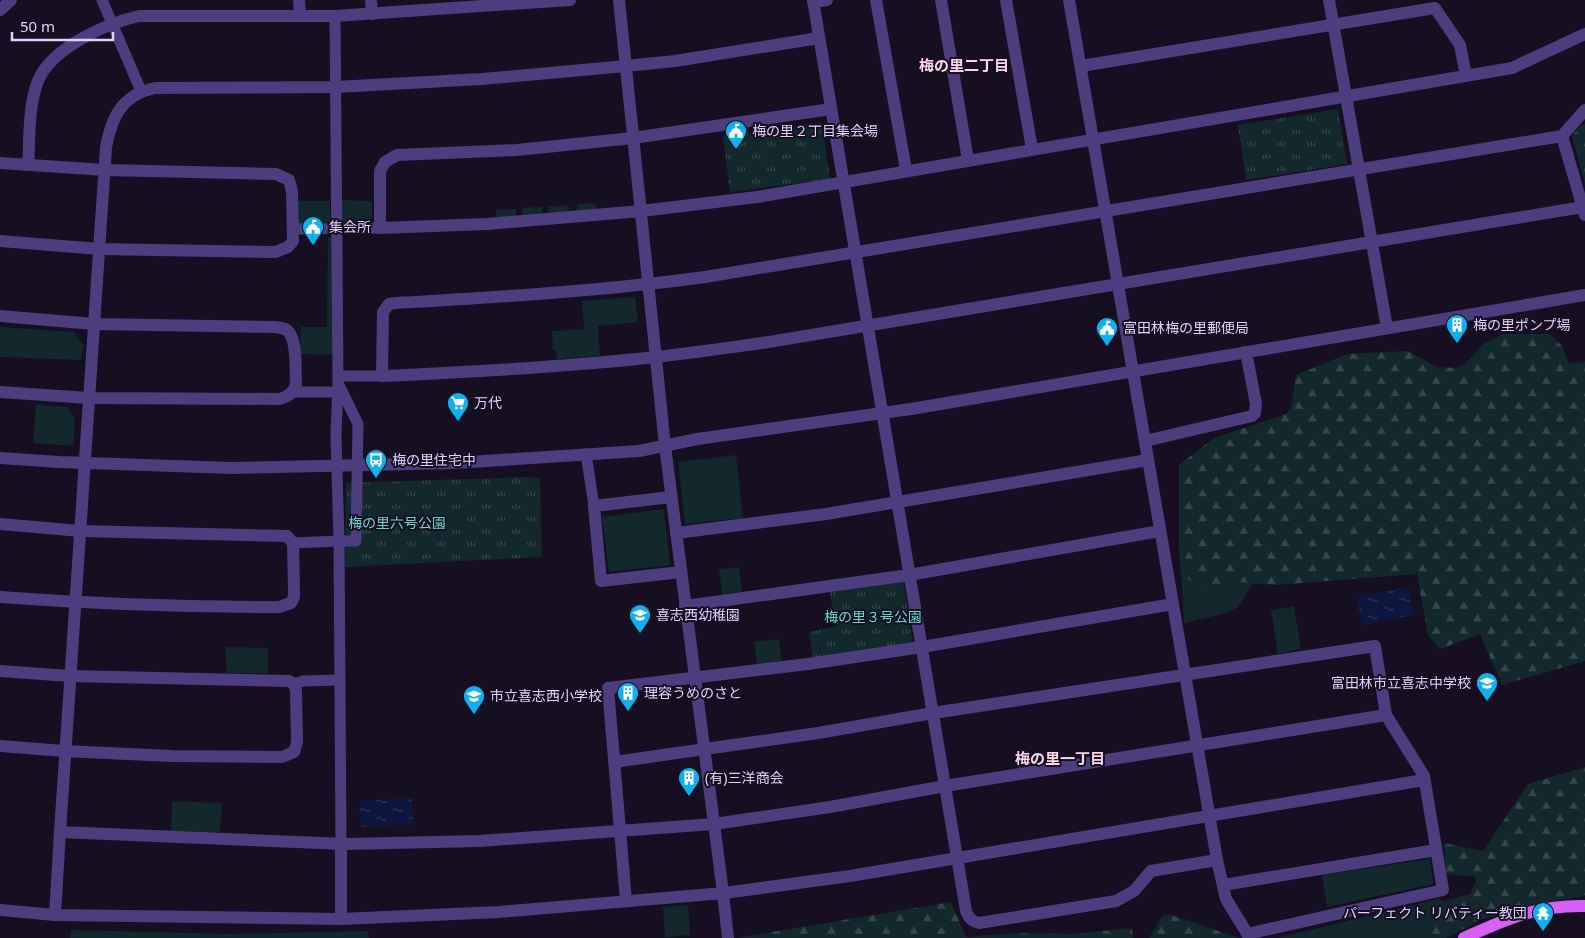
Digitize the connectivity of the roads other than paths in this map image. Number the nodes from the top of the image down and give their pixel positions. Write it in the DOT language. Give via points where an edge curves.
graph roads {
  1 [pos="11,0"];
  2 [pos="102,0"];
  3 [pos="300,0"];
  4 [pos="371,0"];
  5 [pos="570,0"];
  6 [pos="619,0"];
  7 [pos="827,0"];
  8 [pos="876,0"];
  9 [pos="941,0"];
  10 [pos="1006,0"];
  11 [pos="1069,0"];
  12 [pos="1329,0"];
  13 [pos="813,1"];
  14 [pos="0,10"];
  15 [pos="372,14"];
  16 [pos="300,16"];
  17 [pos="335,16"];
  18 [pos="112,24"];
  19 [pos="1333,25"];
  20 [pos="1585,34"];
  21 [pos="819,38"];
  22 [pos="626,66"];
  23 [pos="1081,66"];
  24 [pos="1466,76"];
  25 [pos="336,87"];
  26 [pos="141,90"];
  27 [pos="1346,96"];
  28 [pos="831,110"];
  29 [pos="1585,110"];
  30 [pos="1562,136"];
  31 [pos="633,138"];
  32 [pos="1093,139"];
  33 [pos="1032,149"];
  34 [pos="968,160"];
  35 [pos="0,163"];
  36 [pos="28,165"];
  37 [pos="1358,169"];
  38 [pos="105,170"];
  39 [pos="906,170"];
  40 [pos="843,181"];
  41 [pos="641,211"];
  42 [pos="1105,211"];
  43 [pos="1584,211"];
  44 [pos="380,228"];
  45 [pos="293,229"];
  46 [pos="337,229"];
  47 [pos="0,241"];
  48 [pos="1371,242"];
  49 [pos="100,249"];
  50 [pos="855,252"];
  51 [pos="648,285"];
  52 [pos="1118,285"];
  53 [pos="1585,295"];
  54 [pos="0,316"];
  55 [pos="94,324"];
  56 [pos="868,327"];
  57 [pos="1387,328"];
  58 [pos="1246,352"];
  59 [pos="656,357"];
  60 [pos="1133,371"];
  61 [pos="382,376"];
  62 [pos="338,384"];
  63 [pos="0,392"];
  64 [pos="292,392"];
  65 [pos="89,398"];
  66 [pos="882,414"];
  67 [pos="1145,441"];
  68 [pos="665,446"];
  69 [pos="586,454"];
  70 [pos="0,458"];
  71 [pos="1148,460"];
  72 [pos="84,463"];
  73 [pos="357,466"];
  74 [pos="671,496"];
  75 [pos="897,502"];
  76 [pos="594,506"];
  77 [pos="0,524"];
  78 [pos="80,531"];
  79 [pos="1160,531"];
  80 [pos="676,533"];
  81 [pos="339,541"];
  82 [pos="293,543"];
  83 [pos="681,572"];
  84 [pos="909,574"];
  85 [pos="0,597"];
  86 [pos="75,602"];
  87 [pos="1173,604"];
  88 [pos="686,606"];
  89 [pos="922,647"];
  90 [pos="0,671"];
  91 [pos="1185,675"];
  92 [pos="70,676"];
  93 [pos="694,677"];
  94 [pos="340,680"];
  95 [pos="294,684"];
  96 [pos="933,713"];
  97 [pos="1386,715"];
  98 [pos="0,746"];
  99 [pos="1197,746"];
  100 [pos="704,748"];
  101 [pos="64,751"];
  102 [pos="614,762"];
  103 [pos="1424,780"];
  104 [pos="945,786"];
  105 [pos="1209,816"];
  106 [pos="714,824"];
  107 [pos="620,831"];
  108 [pos="60,832"];
  109 [pos="341,844"];
  110 [pos="1436,850"];
  111 [pos="957,858"];
  112 [pos="1217,860"];
  113 [pos="1223,885"];
  114 [pos="722,893"];
  115 [pos="626,901"];
  116 [pos="1585,906"];
  117 [pos="0,910"];
  118 [pos="55,915"];
  119 [pos="341,919"];
  120 [pos="1249,936"];
  121 [pos="728,938"];
  122 [pos="1464,938"];
  1 -- 14 [label="street"];
  2 -- 18 [label="street"];
  3 -- 16 [label="street"];
  4 -- 15 [label="street"];
  5 -- 15 [label="street"];
  6 -- 22 [label="street"];
  7 -- 13 [label="street"];
  8 -- 39 [label="street"];
  9 -- 34 [label="street"];
  10 -- 33 [label="street"];
  11 -- 23 [label="street"];
  12 -- 19 [label="street"];
  13 -- 21 [label="street"];
  15 -- 17 [label="street"];
  16 -- 17 [label="street"];
  16 -- 18 [label="street" via="139,16"];
  17 -- 25 [label="street"];
  18 -- 26 [label="street"];
  18 -- 36 [label="street" via="60,54 39,79 31,112"];
  19 -- 23 [label="street"];
  19 -- 24 [label="street" via="1435,8 1460,46"];
  19 -- 27 [label="street"];
  20 -- 24 [label="street" via="1512,68"];
  21 -- 22 [label="street"];
  21 -- 28 [label="street"];
  22 -- 25 [label="street" via="482,79"];
  22 -- 31 [label="street"];
  23 -- 32 [label="street"];
  24 -- 27 [label="street"];
  25 -- 26 [label="street"];
  25 -- 46 [label="street"];
  26 -- 38 [label="street" via="120,107 110,126"];
  27 -- 32 [label="street"];
  27 -- 37 [label="street"];
  28 -- 31 [label="street"];
  28 -- 40 [label="street"];
  29 -- 30 [label="street"];
  30 -- 37 [label="street"];
  30 -- 43 [label="street"];
  31 -- 41 [label="street"];
  31 -- 44 [label="street" via="518,150 397,154 385,162 380,171"];
  32 -- 33 [label="street"];
  32 -- 42 [label="street"];
  33 -- 34 [label="street"];
  34 -- 39 [label="street"];
  35 -- 36 [label="street"];
  36 -- 38 [label="street"];
  37 -- 42 [label="street"];
  37 -- 48 [label="street"];
  38 -- 45 [label="street" via="276,174 289,180"];
  38 -- 49 [label="street"];
  39 -- 40 [label="street"];
  40 -- 41 [label="street" via="756,197"];
  40 -- 50 [label="street"];
  41 -- 44 [label="street" via="487,224"];
  41 -- 51 [label="street"];
  42 -- 50 [label="street"];
  42 -- 52 [label="street"];
  43 -- 48 [label="street"];
  44 -- 46 [label="street"];
  45 -- 46 [label="street"];
  45 -- 49 [label="street" via="293,240 288,247 276,252"];
  46 -- 62 [label="street"];
  47 -- 49 [label="street"];
  48 -- 52 [label="street"];
  48 -- 57 [label="street"];
  49 -- 55 [label="street"];
  50 -- 51 [label="street"];
  50 -- 56 [label="street"];
  51 -- 59 [label="street"];
  51 -- 61 [label="street" via="389,304 382,316"];
  52 -- 56 [label="street"];
  52 -- 60 [label="street"];
  53 -- 57 [label="street"];
  54 -- 55 [label="street"];
  55 -- 64 [label="street" via="283,328 294,342 296,384"];
  55 -- 65 [label="street"];
  56 -- 59 [label="street"];
  56 -- 66 [label="street"];
  57 -- 58 [label="street"];
  58 -- 60 [label="street"];
  58 -- 67 [label="street" via="1256,413"];
  59 -- 61 [label="street" via="486,372"];
  59 -- 68 [label="street"];
  60 -- 66 [label="street"];
  60 -- 67 [label="street"];
  61 -- 62 [label="street"];
  62 -- 64 [label="street"];
  62 -- 73 [label="street" via="358,424"];
  62 -- 81 [label="street"];
  63 -- 65 [label="street"];
  64 -- 65 [label="street" via="279,399"];
  65 -- 72 [label="street"];
  66 -- 68 [label="street"];
  66 -- 75 [label="street"];
  67 -- 71 [label="street"];
  68 -- 69 [label="street"];
  68 -- 74 [label="street"];
  69 -- 73 [label="street"];
  69 -- 76 [label="street"];
  70 -- 72 [label="street"];
  71 -- 75 [label="street"];
  71 -- 79 [label="street"];
  72 -- 73 [label="street" via="232,468"];
  72 -- 78 [label="street"];
  73 -- 81 [label="street" via="356,541"];
  74 -- 76 [label="street"];
  74 -- 80 [label="street"];
  75 -- 80 [label="street"];
  75 -- 84 [label="street"];
  76 -- 83 [label="street" via="601,581"];
  77 -- 78 [label="street"];
  78 -- 82 [label="street" via="287,536"];
  78 -- 86 [label="street"];
  79 -- 84 [label="street"];
  79 -- 87 [label="street"];
  80 -- 83 [label="street"];
  81 -- 82 [label="street"];
  81 -- 94 [label="street"];
  82 -- 86 [label="street" via="294,597 285,606"];
  83 -- 88 [label="street"];
  84 -- 88 [label="street"];
  84 -- 89 [label="street"];
  85 -- 86 [label="street"];
  86 -- 92 [label="street"];
  87 -- 89 [label="street"];
  87 -- 91 [label="street"];
  88 -- 93 [label="street"];
  89 -- 93 [label="street"];
  89 -- 96 [label="street"];
  90 -- 92 [label="street"];
  91 -- 96 [label="street"];
  91 -- 97 [label="street" via="1376,646"];
  91 -- 99 [label="street"];
  92 -- 95 [label="street" via="289,681"];
  92 -- 101 [label="street"];
  93 -- 100 [label="street"];
  93 -- 102 [label="street" via="608,688"];
  94 -- 95 [label="street" via="302,680"];
  94 -- 109 [label="street"];
  95 -- 101 [label="street" via="296,742 294,752 282,757"];
  96 -- 100 [label="street"];
  96 -- 104 [label="street"];
  97 -- 99 [label="street"];
  97 -- 103 [label="street"];
  98 -- 101 [label="street"];
  99 -- 104 [label="street"];
  99 -- 105 [label="street"];
  100 -- 102 [label="street"];
  100 -- 106 [label="street"];
  101 -- 108 [label="street"];
  102 -- 107 [label="street"];
  103 -- 105 [label="street"];
  103 -- 110 [label="street"];
  104 -- 106 [label="street"];
  104 -- 111 [label="street"];
  105 -- 111 [label="street"];
  105 -- 112 [label="street"];
  106 -- 107 [label="street"];
  106 -- 114 [label="street"];
  107 -- 109 [label="street" via="479,841"];
  107 -- 115 [label="street"];
  108 -- 109 [label="street"];
  108 -- 118 [label="street"];
  109 -- 119 [label="street"];
  110 -- 113 [label="street"];
  110 -- 120 [label="street" via="1443,890"];
  111 -- 112 [label="street" via="966,911 973,922 979,923 1116,901 1134,891 1151,871"];
  111 -- 114 [label="street"];
  112 -- 113 [label="street"];
  113 -- 120 [label="street" via="1226,899"];
  114 -- 115 [label="street"];
  114 -- 121 [label="street"];
  115 -- 119 [label="street" via="499,912"];
  116 -- 122 [label="main road" via="1542,908 1513,916"];
  117 -- 118 [label="street"];
  118 -- 119 [label="street"];
}
